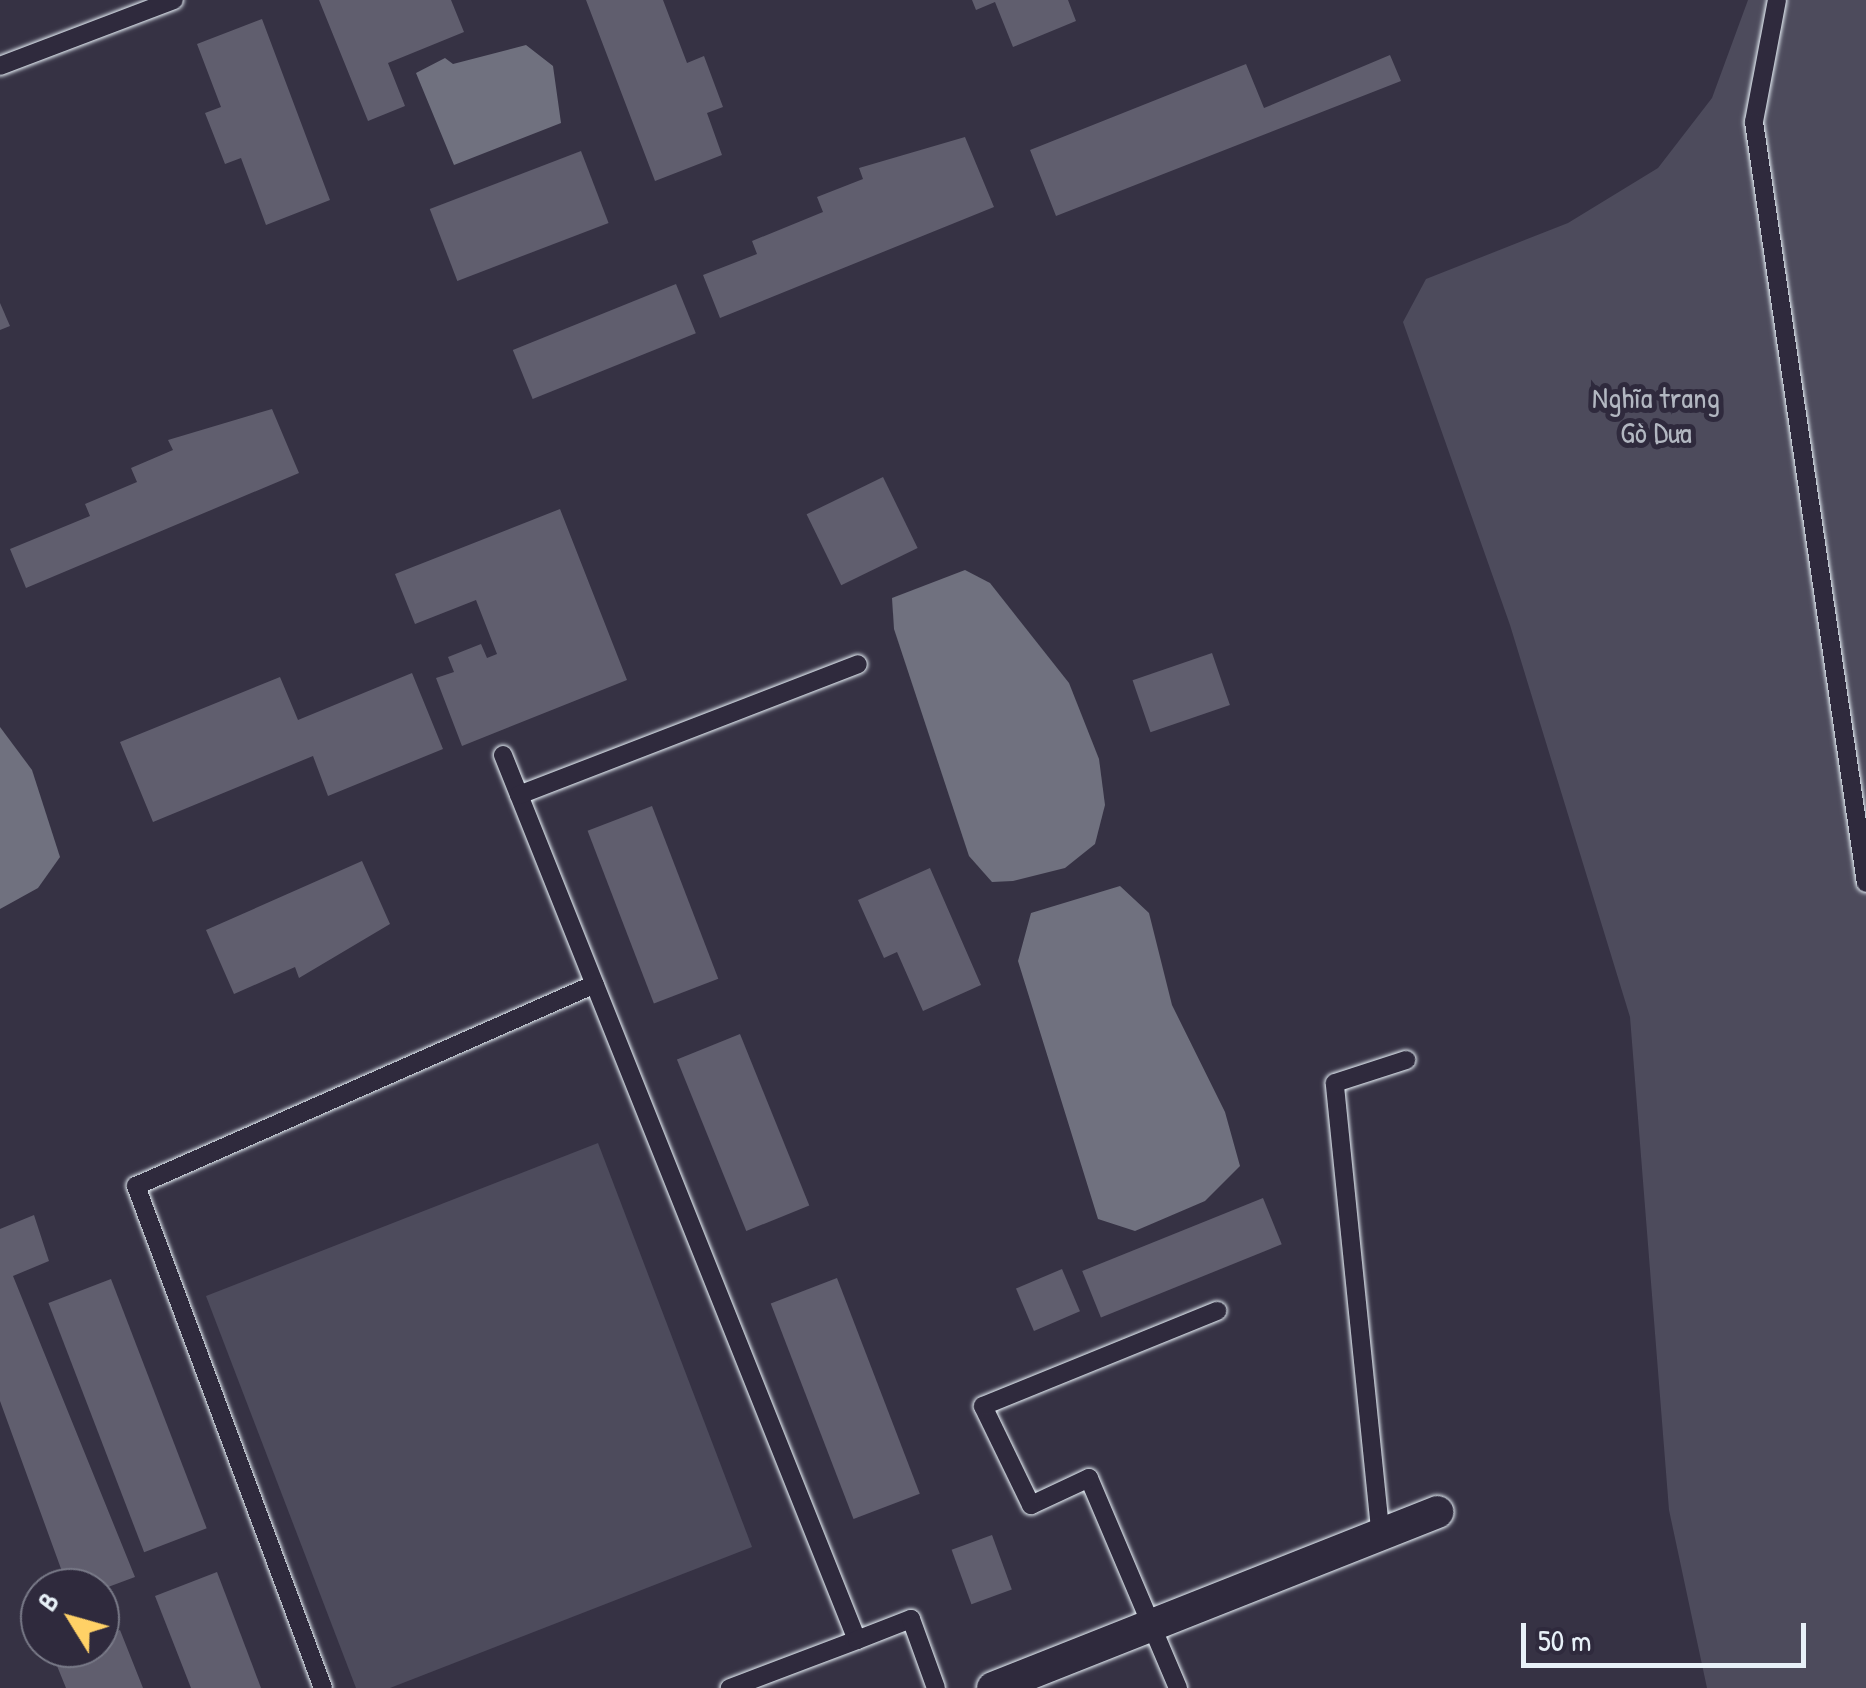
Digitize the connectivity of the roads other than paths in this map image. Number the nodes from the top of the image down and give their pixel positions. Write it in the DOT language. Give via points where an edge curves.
graph roads {
  1 [pos="174,0"];
  2 [pos="1777,0"];
  3 [pos="0,66"];
  4 [pos="858,664"];
  5 [pos="503,755"];
  6 [pos="519,794"];
  7 [pos="1866,883"];
  8 [pos="595,984"];
  9 [pos="1406,1060"];
  10 [pos="1217,1311"];
  11 [pos="1438,1512"];
  12 [pos="1380,1530"];
  13 [pos="1150,1625"];
  14 [pos="857,1640"];
  15 [pos="323,1688"];
  16 [pos="730,1688"];
  17 [pos="936,1688"];
  18 [pos="993,1688"];
  19 [pos="1178,1688"];
  1 -- 3 [label="lane"];
  2 -- 7 [label="lane" via="1754,122 1757,155"];
  4 -- 6 [label="lane"];
  5 -- 6 [label="lane"];
  6 -- 8 [label="lane"];
  8 -- 14 [label="lane"];
  8 -- 15 [label="lane" via="136,1186"];
  9 -- 12 [label="lane" via="1335,1082"];
  10 -- 13 [label="lane" via="983,1406 1031,1505 1090,1478"];
  11 -- 12 [label="street"];
  12 -- 13 [label="street"];
  13 -- 18 [label="street"];
  13 -- 19 [label="lane"];
  14 -- 16 [label="lane"];
  14 -- 17 [label="lane" via="911,1619"];
}
